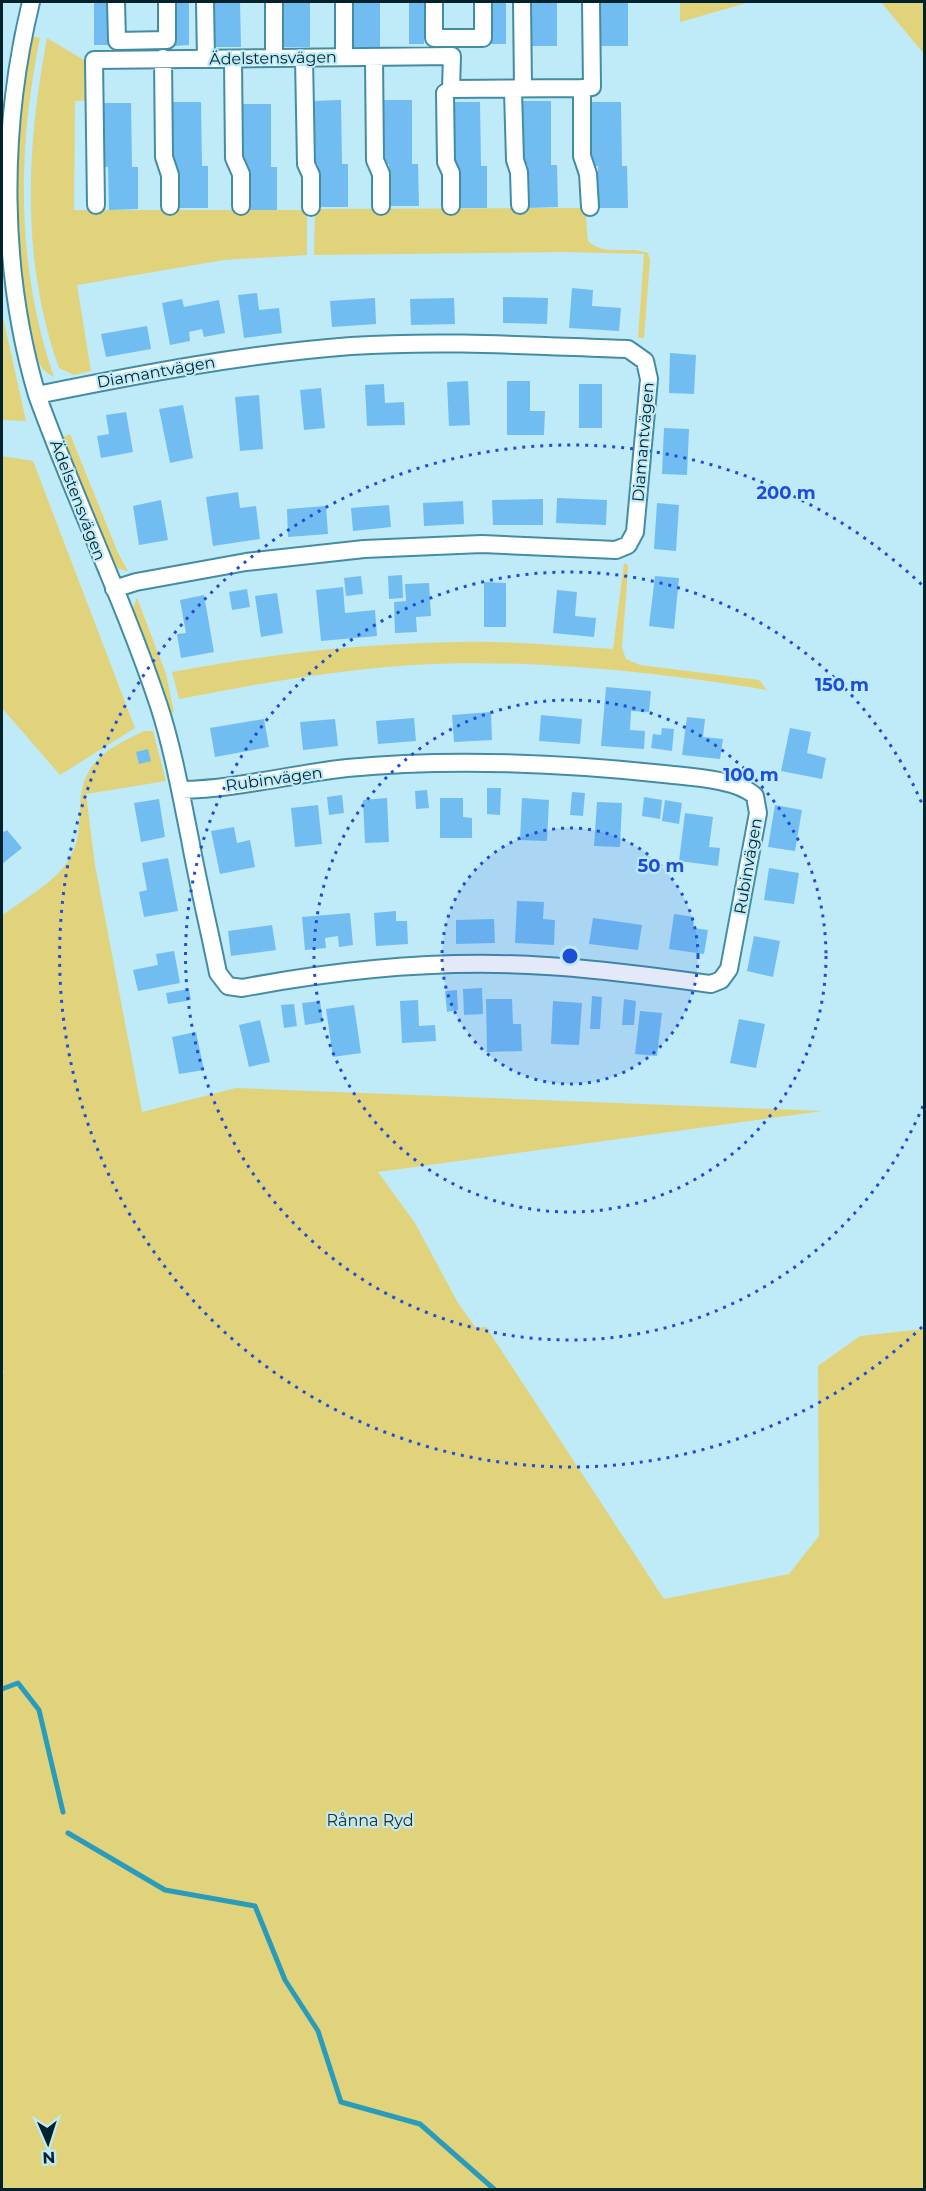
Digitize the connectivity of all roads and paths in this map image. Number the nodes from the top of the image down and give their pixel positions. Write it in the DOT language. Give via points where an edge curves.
graph roads {
  1 [pos="31,2"];
  2 [pos="116,2"];
  3 [pos="166,2"];
  4 [pos="206,2"];
  5 [pos="274,2"];
  6 [pos="344,2"];
  7 [pos="434,2"];
  8 [pos="483,2"];
  9 [pos="522,2"];
  10 [pos="591,2"];
  11 [pos="452,38"];
  12 [pos="142,40"];
  13 [pos="344,56"];
  14 [pos="452,56"];
  15 [pos="164,58"];
  16 [pos="274,58"];
  17 [pos="304,58"];
  18 [pos="374,58"];
  19 [pos="144,59"];
  20 [pos="206,59"];
  21 [pos="233,59"];
  22 [pos="582,88"];
  23 [pos="452,89"];
  24 [pos="518,89"];
  25 [pos="96,205"];
  26 [pos="520,205"];
  27 [pos="170,206"];
  28 [pos="240,206"];
  29 [pos="381,206"];
  30 [pos="451,206"];
  31 [pos="311,207"];
  32 [pos="590,207"];
  33 [pos="37,395"];
  34 [pos="114,589"];
  35 [pos="181,790"];
  36 [pos="228,986"];
  1 -- 33 [label="street, Ädelstensvägen" via="11,94 5,182 15,304"];
  2 -- 12 [label="street" via="117,41"];
  3 -- 12 [label="street" via="167,40"];
  4 -- 20 [label="street"];
  5 -- 16 [label="street"];
  6 -- 13 [label="street"];
  7 -- 11 [label="street" via="434,38"];
  8 -- 11 [label="street" via="483,38"];
  9 -- 24 [label="street"];
  10 -- 22 [label="street" via="592,87"];
  11 -- 14 [label="street"];
  12 -- 19 [label="street"];
  13 -- 17 [label="street, Ädelstensvägen"];
  13 -- 18 [label="street, Ädelstensvägen"];
  14 -- 18 [label="street, Ädelstensvägen"];
  14 -- 23 [label="street"];
  15 -- 19 [label="street, Ädelstensvägen"];
  15 -- 20 [label="street, Ädelstensvägen"];
  15 -- 27 [label="street" via="164,157 170,175"];
  16 -- 17 [label="street, Ädelstensvägen"];
  16 -- 21 [label="street, Ädelstensvägen"];
  17 -- 31 [label="street"];
  18 -- 29 [label="street" via="375,160 381,174"];
  19 -- 25 [label="street, Ädelstensvägen" via="94,60"];
  20 -- 21 [label="street, Ädelstensvägen"];
  21 -- 28 [label="street" via="234,158 241,174"];
  22 -- 24 [label="street"];
  22 -- 32 [label="street" via="582,156 588,174"];
  23 -- 24 [label="street"];
  23 -- 30 [label="street" via="445,93"];
  24 -- 26 [label="street" via="515,160"];
  33 -- 34 [label="street, Ädelstensvägen"];
  33 -- 34 [label="street, Diamantvägen" via="234,359 353,346 628,349 645,361 649,379 635,532 628,545 616,550 482,544 364,549 246,562"];
  34 -- 35 [label="street, Ädelstensvägen" via="160,708"];
  35 -- 36 [label="street, Ädelstensvägen" via="218,973"];
  35 -- 36 [label="street, Rubinvägen" via="348,768 504,764 690,777 746,788 755,796 758,813 729,969 721,980 711,984 546,966 450,964 350,971 242,988"];
}
